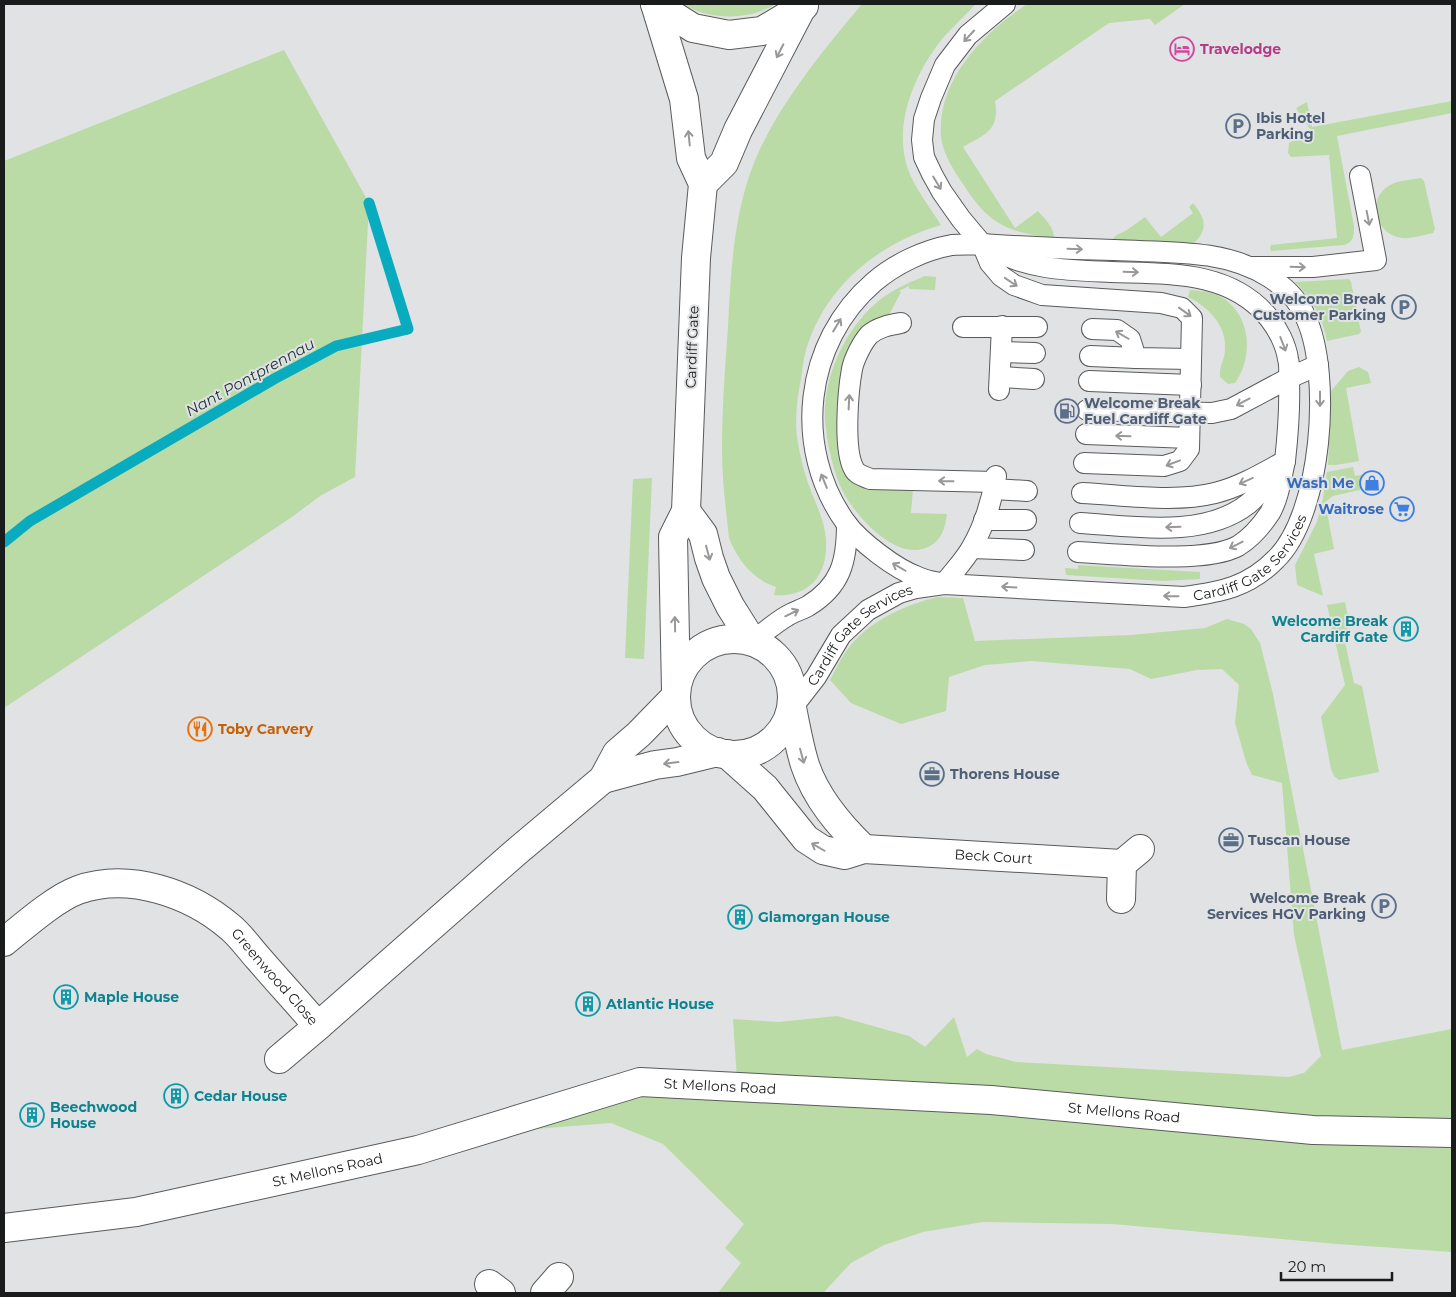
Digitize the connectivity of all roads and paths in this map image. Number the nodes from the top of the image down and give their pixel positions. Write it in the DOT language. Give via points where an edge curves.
graph roads {
  1 [pos="655,4"];
  2 [pos="1005,4"];
  3 [pos="804,6"];
  4 [pos="1360,176"];
  5 [pos="704,184"];
  6 [pos="982,244"];
  7 [pos="1249,267"];
  8 [pos="901,323"];
  9 [pos="963,326"];
  10 [pos="1002,326"];
  11 [pos="1037,327"];
  12 [pos="1092,329"];
  13 [pos="1001,352"];
  14 [pos="1035,353"];
  15 [pos="1090,356"];
  16 [pos="1136,358"];
  17 [pos="1191,359"];
  18 [pos="1318,365"];
  19 [pos="1034,378"];
  20 [pos="1289,378"];
  21 [pos="1089,380"];
  22 [pos="1190,384"];
  23 [pos="1087,410"];
  24 [pos="1190,413"];
  25 [pos="1086,434"];
  26 [pos="1189,438"];
  27 [pos="1285,461"];
  28 [pos="1084,463"];
  29 [pos="995,482"];
  30 [pos="1027,491"];
  31 [pos="1082,493"];
  32 [pos="686,511"];
  33 [pos="984,520"];
  34 [pos="1026,520"];
  35 [pos="1080,523"];
  36 [pos="847,524"];
  37 [pos="972,548"];
  38 [pos="1024,550"];
  39 [pos="1078,552"];
  40 [pos="944,584"];
  41 [pos="752,641"];
  42 [pos="676,693"];
  43 [pos="792,708"];
  44 [pos="723,753"];
  45 [pos="603,779"];
  46 [pos="864,849"];
  47 [pos="1121,900"];
  48 [pos="4,942"];
  49 [pos="318,1026"];
  50 [pos="279,1059"];
  51 [pos="1452,1133"];
  52 [pos="4,1228"];
  1 -- 3 [label="street" via="693,28 728,35 762,31"];
  5 -- 1 [label="street, one-way" via="691,158 684,99"];
  2 -- 6 [label="lane, one-way" via="968,35 945,65 924,119 924,156 932,174 961,219"];
  3 -- 5 [label="street, one-way" via="738,130 724,163"];
  4 -- 7 [label="lane" via="1376,260 1314,267"];
  5 -- 32 [label="street, Cardiff Gate" via="696,258"];
  6 -- 7 [label="lane, Cardiff Gate Services, one-way" via="1191,254 1227,259"];
  6 -- 17 [label="lane, one-way" via="990,263 1001,276 1029,292 1162,303 1182,308 1192,318"];
  6 -- 20 [label="lane, one-way" via="1004,256 1048,269 1159,273 1226,285 1256,303 1271,321 1288,358"];
  36 -- 6 [label="lane, Cardiff Gate Services, one-way" via="834,504 820,470 812,428 817,374 830,336 858,296 903,262 952,245"];
  7 -- 18 [label="lane, Cardiff Gate Services" via="1285,288 1298,302 1306,318"];
  29 -- 8 [label="lane, one-way" via="870,479 854,469 848,433 852,367 868,337 876,330"];
  9 -- 10 [label="lane"];
  10 -- 11 [label="lane"];
  10 -- 13 [label="lane"];
  16 -- 12 [label="lane, one-way" via="1130,339 1117,330"];
  13 -- 14 [label="lane"];
  13 -- 19 [label="lane" via="999,384"];
  15 -- 16 [label="lane"];
  16 -- 17 [label="lane"];
  17 -- 22 [label="lane"];
  18 -- 20 [label="lane"];
  18 -- 40 [label="lane, Cardiff Gate Services, one-way" via="1320,402 1315,467 1304,511 1289,544 1277,559 1252,579 1226,590 1184,597"];
  20 -- 24 [label="lane, one-way" via="1230,409"];
  20 -- 27 [label="lane"];
  21 -- 22 [label="lane"];
  22 -- 24 [label="lane"];
  23 -- 24 [label="lane"];
  24 -- 26 [label="lane"];
  26 -- 25 [label="lane, one-way"];
  26 -- 28 [label="lane, one-way" via="1189,450 1180,461 1164,466"];
  27 -- 31 [label="lane, one-way" via="1250,480 1216,493 1188,497"];
  27 -- 35 [label="lane, one-way" via="1248,504 1232,514 1206,523 1174,528"];
  27 -- 39 [label="lane, one-way" via="1270,512 1257,531 1238,546 1214,553 1182,556"];
  29 -- 30 [label="lane"];
  29 -- 33 [label="lane"];
  32 -- 41 [label="street, one-way" via="703,534 716,578"];
  42 -- 32 [label="street, Cardiff Gate, one-way" via="673,537"];
  33 -- 34 [label="lane"];
  33 -- 37 [label="lane"];
  40 -- 36 [label="lane, Cardiff Gate Services, one-way" via="918,577 899,567 871,548"];
  41 -- 36 [label="lane, one-way" via="786,616 823,596 835,583 843,566"];
  37 -- 38 [label="lane"];
  37 -- 40 [label="lane"];
  40 -- 43 [label="lane, Cardiff Gate Services" via="899,593 862,615 841,635 816,677"];
  41 -- 42 [label="street" via="735,638 718,641 698,651 683,669"];
  41 -- 43 [label="street" via="764,646 780,662 791,684"];
  42 -- 44 [label="street, Cardiff Gate" via="678,712 687,731 705,747"];
  42 -- 45 [label="street, Greenwood Close" via="640,734 617,753"];
  43 -- 44 [label="street" via="784,727 762,748"];
  43 -- 46 [label="street, one-way" via="805,765 815,788 841,827"];
  44 -- 45 [label="street, Greenwood Close, one-way" via="655,765"];
  46 -- 44 [label="street, Beck Court, one-way" via="845,855 823,850 806,839 765,788"];
  45 -- 49 [label="street, Greenwood Close"];
  46 -- 47 [label="street, Beck Court" via="1131,856"];
  48 -- 49 [label="street, Greenwood Close" via="76,891 120,883 146,886 206,909 232,928"];
  49 -- 50 [label="street"];
  51 -- 52 [label="street, St Mellons Road" via="1313,1130 991,1100 640,1082 418,1150 136,1212"];
}
